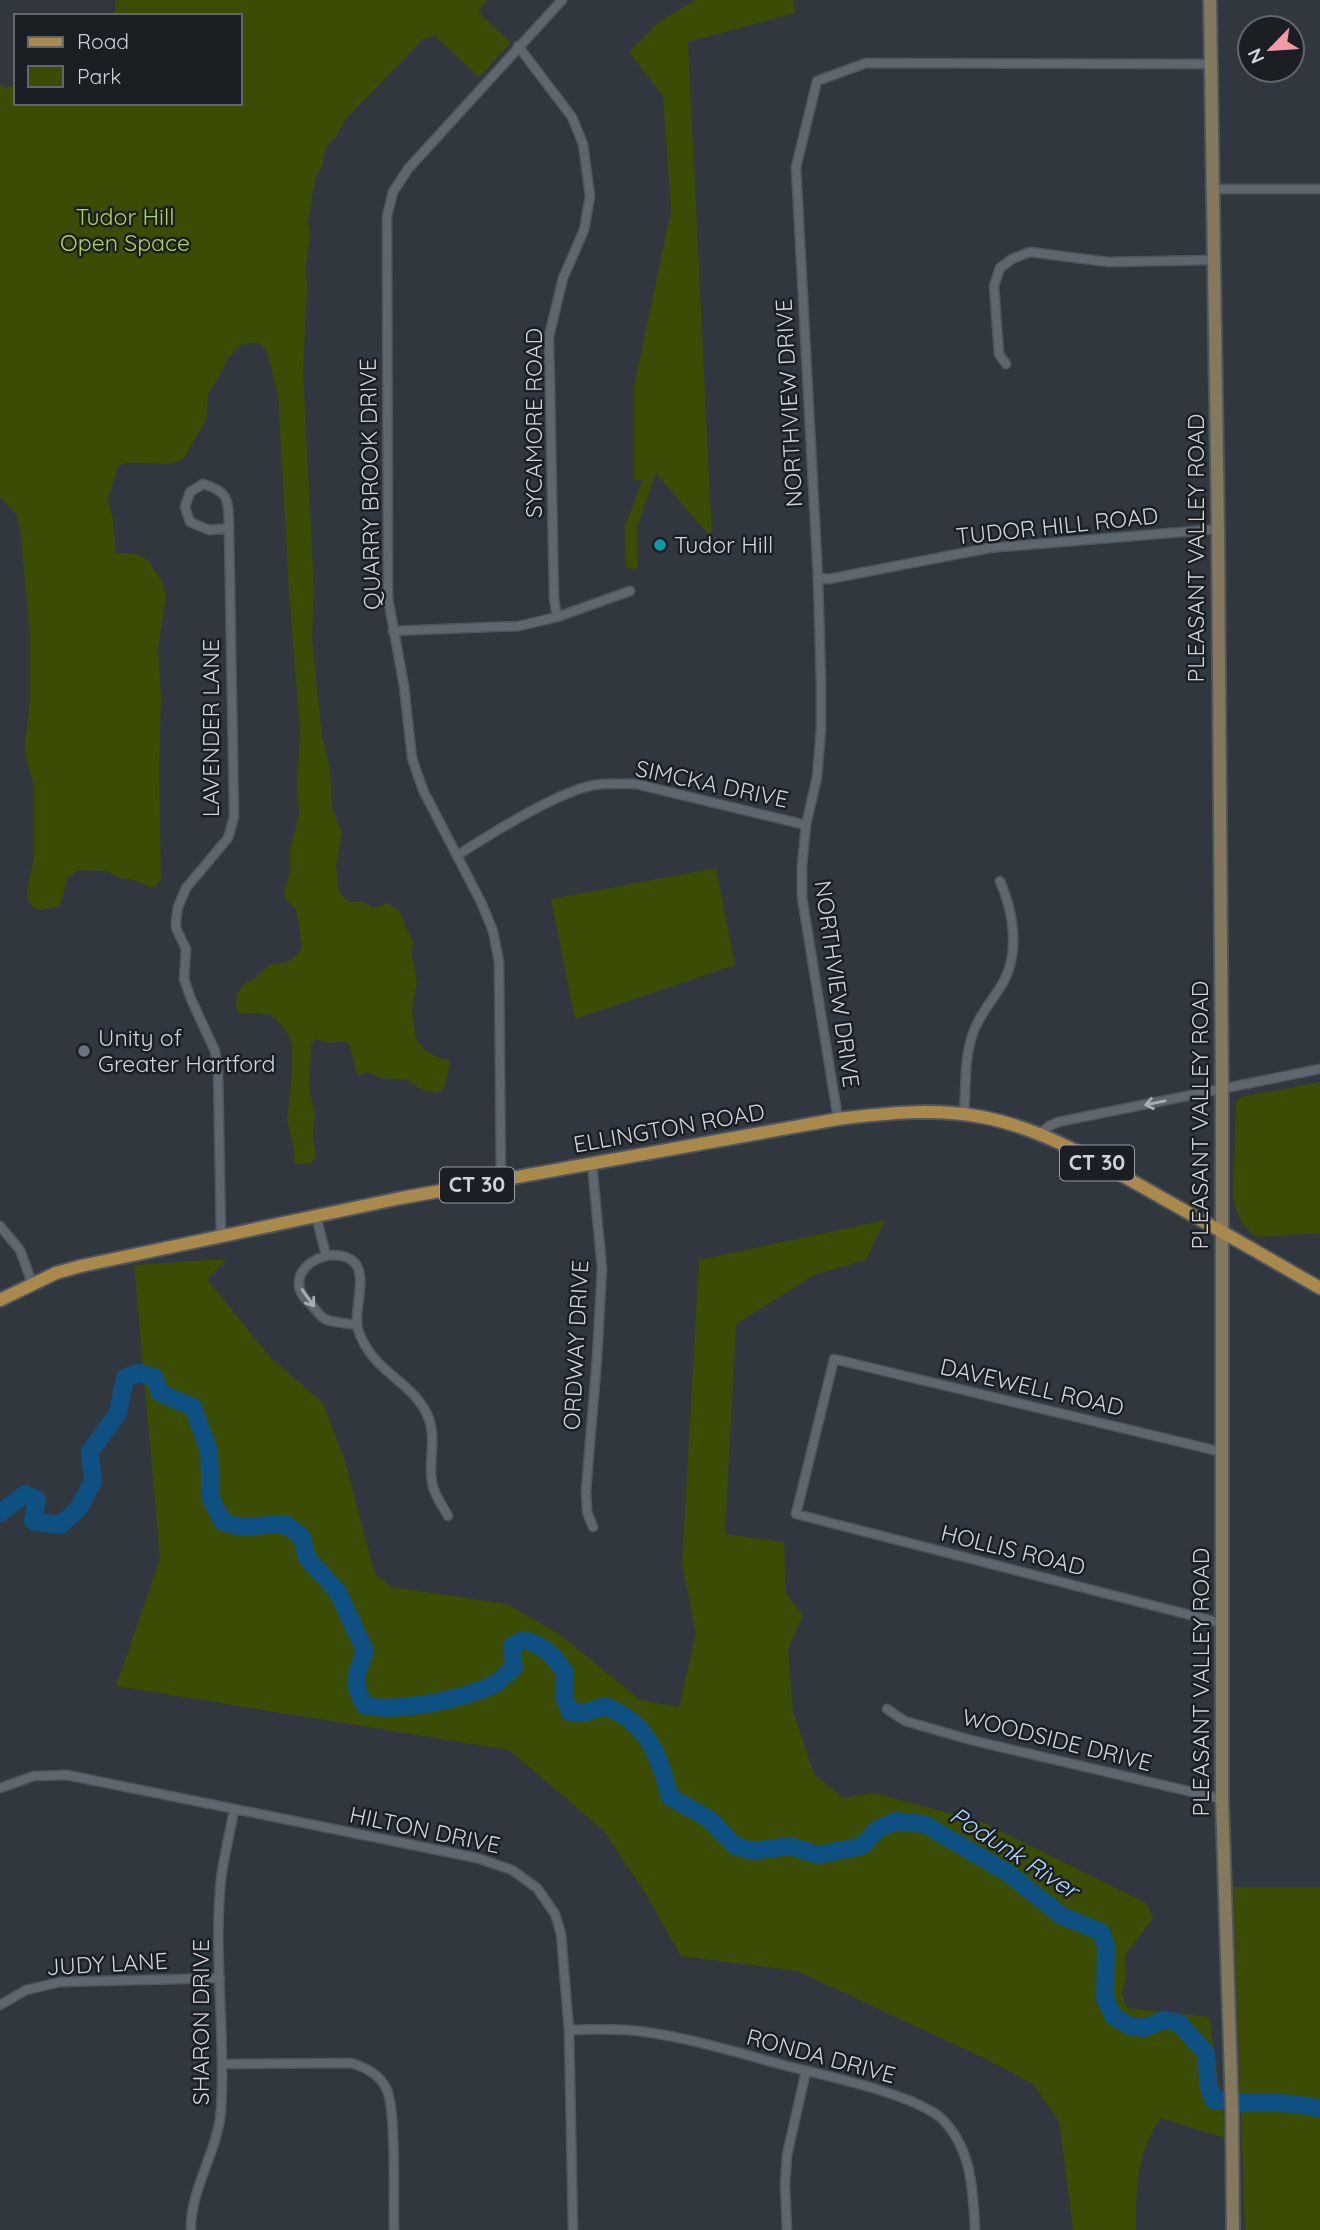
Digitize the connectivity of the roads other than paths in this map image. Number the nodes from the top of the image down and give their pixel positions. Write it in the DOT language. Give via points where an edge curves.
graph roads {
  1 [pos="562,0"];
  2 [pos="1210,0"];
  3 [pos="518,46"];
  4 [pos="1212,64"];
  5 [pos="1320,188"];
  6 [pos="1214,189"];
  7 [pos="1214,260"];
  8 [pos="1006,364"];
  9 [pos="229,528"];
  10 [pos="1218,529"];
  11 [pos="818,578"];
  12 [pos="630,591"];
  13 [pos="557,617"];
  14 [pos="393,631"];
  15 [pos="806,825"];
  16 [pos="458,855"];
  17 [pos="1000,881"];
  18 [pos="1320,1069"];
  19 [pos="1222,1090"];
  20 [pos="964,1114"];
  21 [pos="838,1119"];
  22 [pos="1040,1134"];
  23 [pos="592,1164"];
  24 [pos="501,1181"];
  25 [pos="316,1216"];
  26 [pos="0,1226"];
  27 [pos="1221,1231"];
  28 [pos="221,1236"];
  29 [pos="326,1255"];
  30 [pos="32,1283"];
  31 [pos="1320,1288"];
  32 [pos="0,1300"];
  33 [pos="356,1325"];
  34 [pos="1222,1452"];
  35 [pos="796,1514"];
  36 [pos="448,1516"];
  37 [pos="593,1527"];
  38 [pos="1221,1623"];
  39 [pos="887,1709"];
  40 [pos="0,1788"];
  41 [pos="1222,1799"];
  42 [pos="234,1810"];
  43 [pos="220,1978"];
  44 [pos="0,2005"];
  45 [pos="569,2030"];
  46 [pos="223,2064"];
  47 [pos="806,2071"];
  48 [pos="191,2230"];
  49 [pos="394,2230"];
  50 [pos="573,2230"];
  51 [pos="787,2230"];
  52 [pos="975,2230"];
  53 [pos="1233,2230"];
  1 -- 3 [label="street, QUARRY BROOK DRIVE"];
  2 -- 4 [label="main road, PLEASANT VALLEY ROAD"];
  3 -- 13 [label="street, SYCAMORE ROAD" via="572,117 583,144 590,196 584,230 563,278 549,336"];
  3 -- 14 [label="street, QUARRY BROOK DRIVE" via="408,169 393,192 387,216 388,598"];
  4 -- 6 [label="main road, PLEASANT VALLEY ROAD"];
  4 -- 11 [label="street, NORTHVIEW DRIVE" via="866,63 817,81 796,167"];
  5 -- 6 [label="street"];
  6 -- 7 [label="main road, PLEASANT VALLEY ROAD"];
  7 -- 8 [label="street" via="1108,262 1030,253 1012,259 1000,268 994,286 999,354"];
  7 -- 10 [label="main road, PLEASANT VALLEY ROAD"];
  9 -- 9 [label="street, LAVENDER LANE" via="228,500 218,488 203,484 190,492 185,507 190,523 209,530"];
  9 -- 28 [label="street, LAVENDER LANE" via="234,817 228,838 186,888 176,928 186,949 184,979 215,1051 218,1071"];
  10 -- 11 [label="street, TUDOR HILL ROAD" via="989,548"];
  10 -- 19 [label="main road, PLEASANT VALLEY ROAD"];
  11 -- 15 [label="street, NORTHVIEW DRIVE" via="821,729"];
  12 -- 13 [label="street"];
  13 -- 14 [label="street" via="519,626"];
  14 -- 16 [label="street, QUARRY BROOK DRIVE" via="412,758 423,790"];
  15 -- 16 [label="street, SIMCKA DRIVE" via="636,784 608,783 553,800"];
  15 -- 21 [label="street, NORTHVIEW DRIVE" via="802,897"];
  16 -- 24 [label="street, QUARRY BROOK DRIVE" via="492,931 499,962"];
  17 -- 20 [label="street" via="1012,917 1010,962 971,1039"];
  18 -- 19 [label="street"];
  19 -- 22 [label="street, one-way" via="1058,1122"];
  19 -- 27 [label="main road, PLEASANT VALLEY ROAD"];
  20 -- 21 [label="main road, ELLINGTON ROAD / CT 30"];
  20 -- 22 [label="main road, ELLINGTON ROAD / CT 30"];
  21 -- 23 [label="main road, ELLINGTON ROAD / CT 30"];
  22 -- 27 [label="main road, ELLINGTON ROAD / CT 30"];
  23 -- 24 [label="main road, ELLINGTON ROAD / CT 30"];
  23 -- 37 [label="street, ORDWAY DRIVE" via="602,1268 586,1491"];
  24 -- 25 [label="main road, ELLINGTON ROAD / CT 30"];
  25 -- 28 [label="main road, ELLINGTON ROAD / CT 30"];
  25 -- 29 [label="street"];
  26 -- 30 [label="street" via="20,1250"];
  27 -- 31 [label="main road, ELLINGTON ROAD / CT 30"];
  27 -- 34 [label="main road, PLEASANT VALLEY ROAD"];
  28 -- 30 [label="main road, ELLINGTON ROAD / CT 30" via="81,1266"];
  29 -- 33 [label="street" via="344,1256 356,1265 362,1286"];
  29 -- 33 [label="street, one-way" via="303,1270 299,1281 302,1294 324,1319"];
  30 -- 32 [label="main road, ELLINGTON ROAD / CT 30"];
  33 -- 36 [label="street" via="366,1350 407,1388 429,1418 433,1487"];
  34 -- 35 [label="street, DAVEWELL ROAD" via="834,1359"];
  34 -- 38 [label="main road, PLEASANT VALLEY ROAD"];
  35 -- 38 [label="street, HOLLIS ROAD"];
  38 -- 41 [label="main road, PLEASANT VALLEY ROAD"];
  39 -- 41 [label="street, WOODSIDE DRIVE" via="905,1721 971,1740"];
  40 -- 42 [label="street, HILTON DRIVE" via="34,1776 67,1775"];
  41 -- 53 [label="main road, PLEASANT VALLEY ROAD"];
  42 -- 43 [label="street, SHARON DRIVE" via="221,1881"];
  42 -- 45 [label="street, HILTON DRIVE" via="477,1858 526,1880 547,1900 558,1924"];
  43 -- 44 [label="street, JUDY LANE" via="60,1982 26,1990"];
  43 -- 46 [label="street, SHARON DRIVE"];
  45 -- 47 [label="street, RONDA DRIVE" via="656,2033"];
  45 -- 50 [label="street, HILTON DRIVE"];
  46 -- 48 [label="street, SHARON DRIVE" via="218,2131 192,2211"];
  46 -- 49 [label="street" via="351,2063 372,2072 390,2098"];
  47 -- 51 [label="street" via="787,2155"];
  47 -- 52 [label="street, RONDA DRIVE" via="893,2094 942,2119 956,2138 972,2179"];
}
